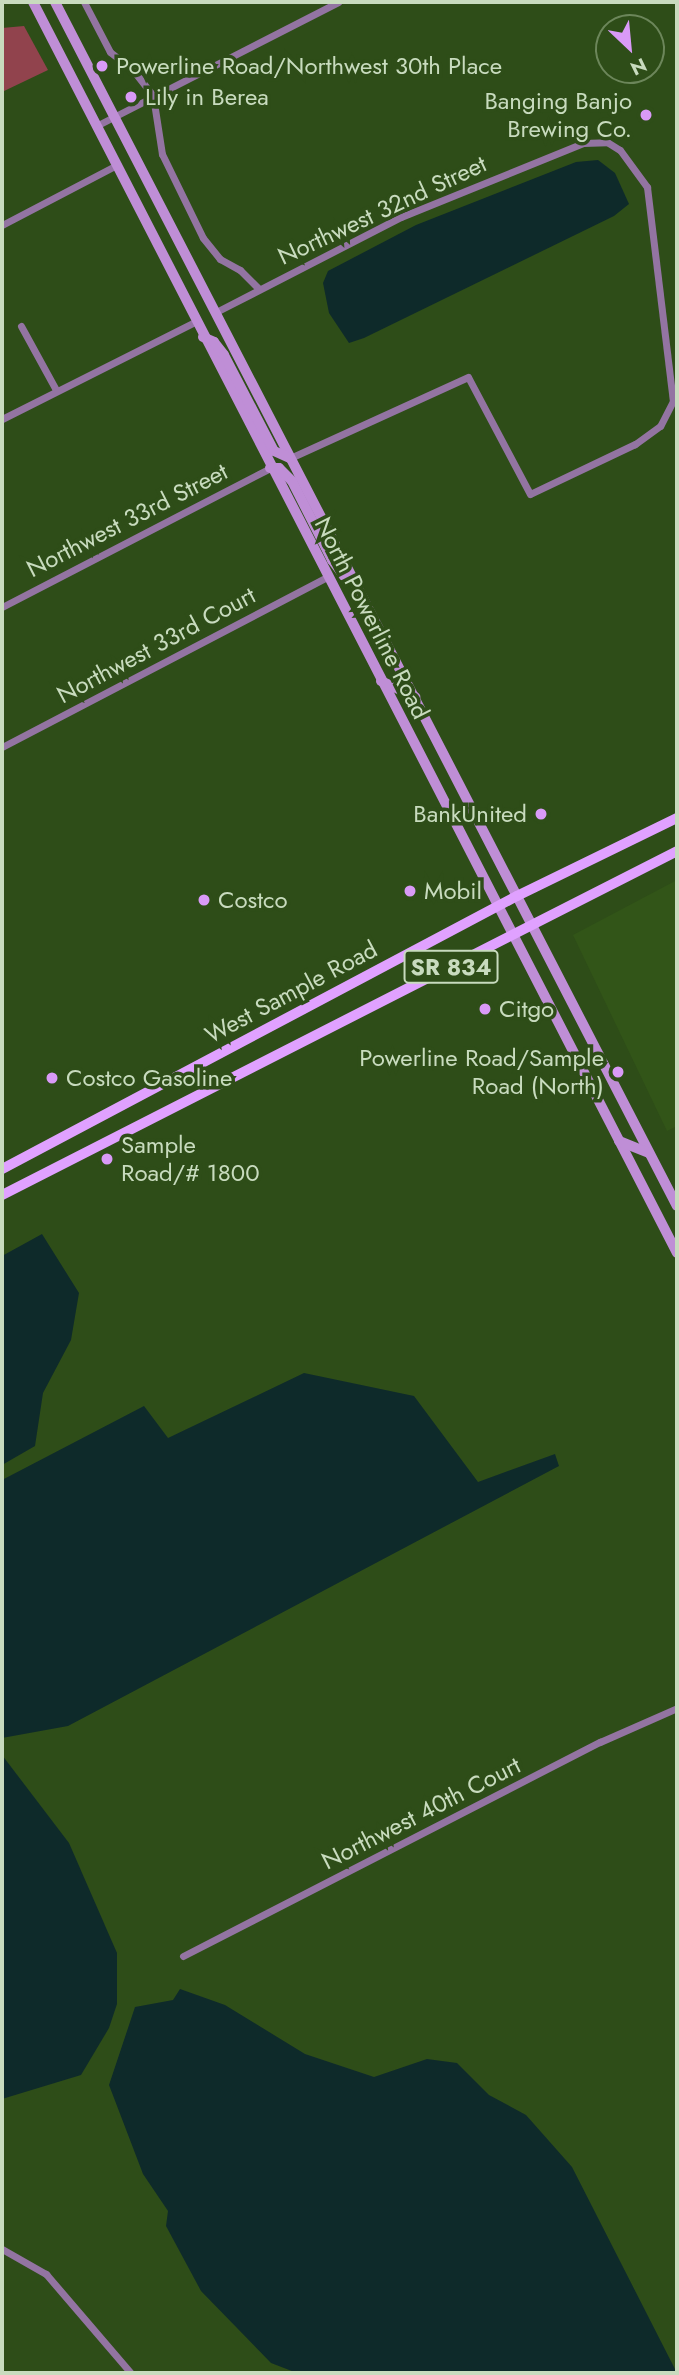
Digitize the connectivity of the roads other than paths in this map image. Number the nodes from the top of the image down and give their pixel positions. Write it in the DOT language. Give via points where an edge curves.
graph roads {
  1 [pos="33,2"];
  2 [pos="55,2"];
  3 [pos="84,2"];
  4 [pos="338,2"];
  5 [pos="153,96"];
  6 [pos="114,116"];
  7 [pos="96,126"];
  8 [pos="117,165"];
  9 [pos="2,225"];
  10 [pos="259,289"];
  11 [pos="216,312"];
  12 [pos="195,322"];
  13 [pos="21,326"];
  14 [pos="203,337"];
  15 [pos="57,390"];
  16 [pos="2,419"];
  17 [pos="290,458"];
  18 [pos="270,468"];
  19 [pos="327,577"];
  20 [pos="354,579"];
  21 [pos="2,607"];
  22 [pos="381,681"];
  23 [pos="415,697"];
  24 [pos="2,747"];
  25 [pos="677,818"];
  26 [pos="677,851"];
  27 [pos="517,896"];
  28 [pos="497,906"];
  29 [pos="531,925"];
  30 [pos="512,935"];
  31 [pos="619,1141"];
  32 [pos="651,1154"];
  33 [pos="2,1169"];
  34 [pos="2,1195"];
  35 [pos="677,1206"];
  36 [pos="677,1253"];
  37 [pos="677,1708"];
  38 [pos="183,1956"];
  39 [pos="2,2249"];
  40 [pos="131,2373"];
  1 -- 7 [label="main road, North Powerline Road"];
  2 -- 6 [label="main road, North Powerline Road"];
  3 -- 5 [label="street" via="110,52 133,70"];
  4 -- 5 [label="street"];
  5 -- 6 [label="street"];
  5 -- 10 [label="street" via="162,154 203,238 220,259"];
  6 -- 7 [label="street"];
  6 -- 11 [label="main road, North Powerline Road"];
  7 -- 8 [label="main road, North Powerline Road"];
  8 -- 9 [label="street"];
  8 -- 12 [label="main road, North Powerline Road"];
  10 -- 11 [label="street, Northwest 32nd Street"];
  10 -- 17 [label="street, Northwest 32nd Street" via="401,217 583,143 607,142 620,150 647,187 673,401 660,426 635,444 530,494 468,377"];
  11 -- 17 [label="main road, North Powerline Road"];
  12 -- 14 [label="main road, North Powerline Road"];
  12 -- 15 [label="street"];
  13 -- 15 [label="street"];
  14 -- 17 [label="main road" via="214,342 223,355 274,452"];
  14 -- 18 [label="main road, North Powerline Road"];
  15 -- 16 [label="street"];
  17 -- 20 [label="main road, North Powerline Road"];
  18 -- 19 [label="main road, North Powerline Road"];
  18 -- 20 [label="main road" via="279,468 292,481 332,560 344,576"];
  18 -- 21 [label="street, Northwest 33rd Street"];
  19 -- 22 [label="main road, North Powerline Road"];
  19 -- 24 [label="street, Northwest 33rd Court"];
  20 -- 23 [label="main road, North Powerline Road"];
  22 -- 23 [label="main road"];
  22 -- 28 [label="main road, North Powerline Road"];
  23 -- 27 [label="main road, North Powerline Road"];
  25 -- 27 [label="main road, West Sample Road / SR 834"];
  26 -- 29 [label="main road, West Sample Road / SR 834"];
  27 -- 28 [label="main road, West Sample Road / SR 834"];
  27 -- 29 [label="main road, North Powerline Road"];
  28 -- 30 [label="main road, North Powerline Road"];
  28 -- 33 [label="main road, West Sample Road / SR 834"];
  29 -- 30 [label="main road, West Sample Road / SR 834"];
  29 -- 32 [label="main road, North Powerline Road"];
  30 -- 31 [label="main road, North Powerline Road"];
  30 -- 34 [label="main road, West Sample Road / SR 834"];
  31 -- 32 [label="main road"];
  31 -- 36 [label="main road, North Powerline Road"];
  32 -- 35 [label="main road, North Powerline Road"];
  37 -- 38 [label="street, Northwest 40th Court" via="600,1742"];
  39 -- 40 [label="street" via="47,2274"];
}
